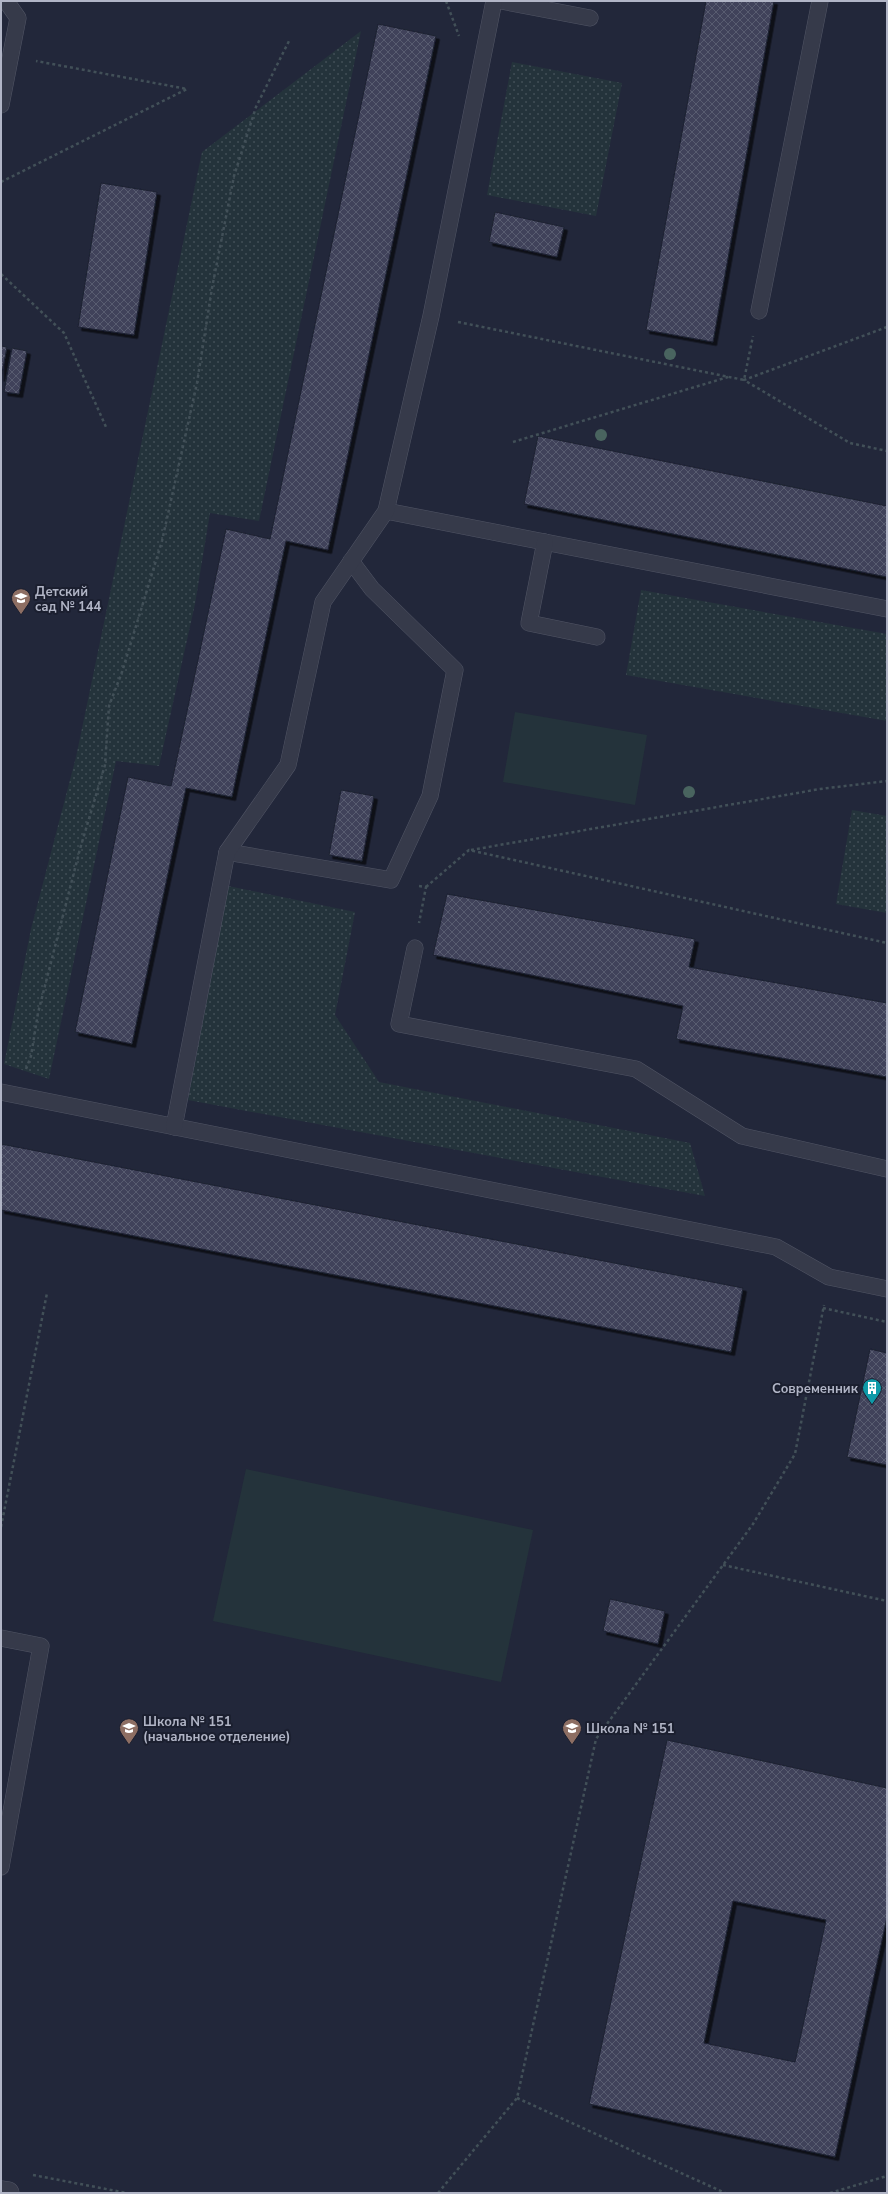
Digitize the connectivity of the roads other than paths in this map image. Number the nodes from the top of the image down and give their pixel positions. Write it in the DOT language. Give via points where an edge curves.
graph roads {
  1 [pos="6,1"];
  2 [pos="494,1"];
  3 [pos="501,1"];
  4 [pos="820,1"];
  5 [pos="590,18"];
  6 [pos="1,105"];
  7 [pos="759,310"];
  8 [pos="386,511"];
  9 [pos="545,542"];
  10 [pos="351,562"];
  11 [pos="887,609"];
  12 [pos="597,637"];
  13 [pos="227,852"];
  14 [pos="415,948"];
  15 [pos="1,1092"];
  16 [pos="174,1127"];
  17 [pos="887,1169"];
  18 [pos="887,1289"];
  19 [pos="1,1638"];
  20 [pos="1,1867"];
  21 [pos="1,2192"];
  22 [pos="8,2193"];
  1 -- 6 [label="lane" via="18,18"];
  2 -- 8 [label="lane" via="431,316"];
  3 -- 5 [label="lane"];
  4 -- 7 [label="lane"];
  8 -- 9 [label="lane"];
  8 -- 10 [label="lane"];
  9 -- 11 [label="lane"];
  9 -- 12 [label="lane" via="529,623"];
  10 -- 13 [label="lane" via="323,602 288,766"];
  10 -- 13 [label="lane" via="372,589 455,670 430,796 391,880"];
  13 -- 16 [label="lane"];
  14 -- 17 [label="lane" via="399,1024 636,1069 742,1136"];
  15 -- 16 [label="lane"];
  16 -- 18 [label="lane" via="776,1247 829,1277"];
  19 -- 20 [label="lane" via="41,1646"];
  21 -- 22 [label="street"];
}
